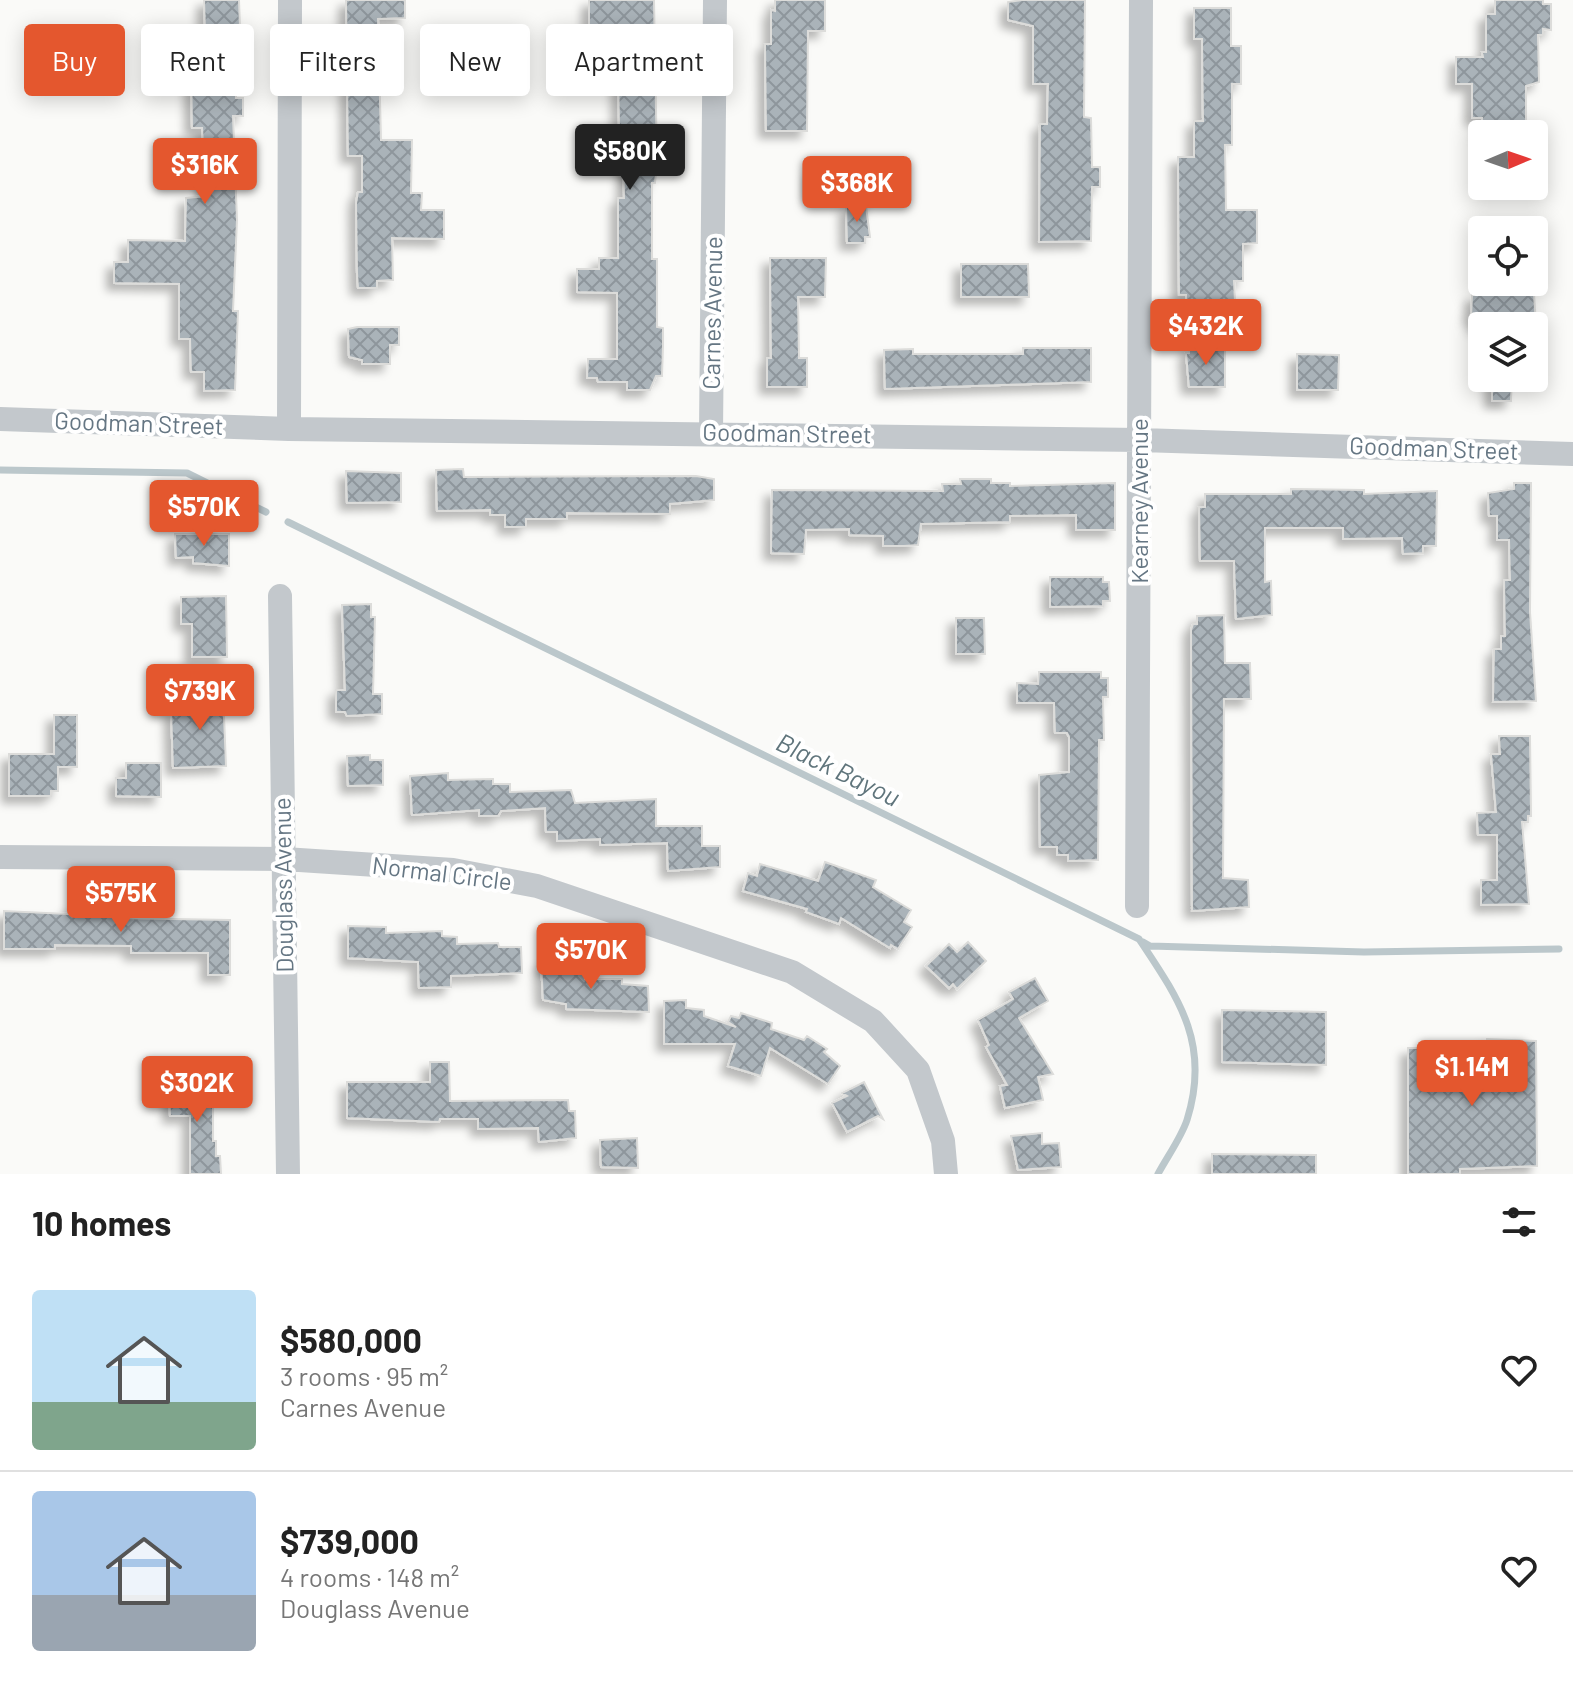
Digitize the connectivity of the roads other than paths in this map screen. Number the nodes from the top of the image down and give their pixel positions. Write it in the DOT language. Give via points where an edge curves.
graph roads {
  1 [pos="290,0"];
  2 [pos="715,0"];
  3 [pos="1141,0"];
  4 [pos="0,419"];
  5 [pos="289,429"];
  6 [pos="711,433"];
  7 [pos="1141,440"];
  8 [pos="1573,454"];
  9 [pos="280,596"];
  10 [pos="0,857"];
  11 [pos="284,859"];
  12 [pos="1137,906"];
  13 [pos="288,1174"];
  14 [pos="946,1174"];
  1 -- 5 [label="street"];
  2 -- 6 [label="street, Carnes Avenue"];
  3 -- 7 [label="street, Kearney Avenue"];
  4 -- 5 [label="street, Goodman Street"];
  5 -- 6 [label="street, Goodman Street"];
  6 -- 7 [label="street, Goodman Street"];
  7 -- 8 [label="street, Goodman Street"];
  7 -- 12 [label="street, Kearney Avenue"];
  9 -- 11 [label="street, Douglass Avenue"];
  10 -- 11 [label="street, Normal Circle"];
  11 -- 13 [label="street, Douglass Avenue"];
  11 -- 14 [label="street, Normal Circle" via="453,870 537,886 792,972 873,1021 918,1070 943,1141"];
}
